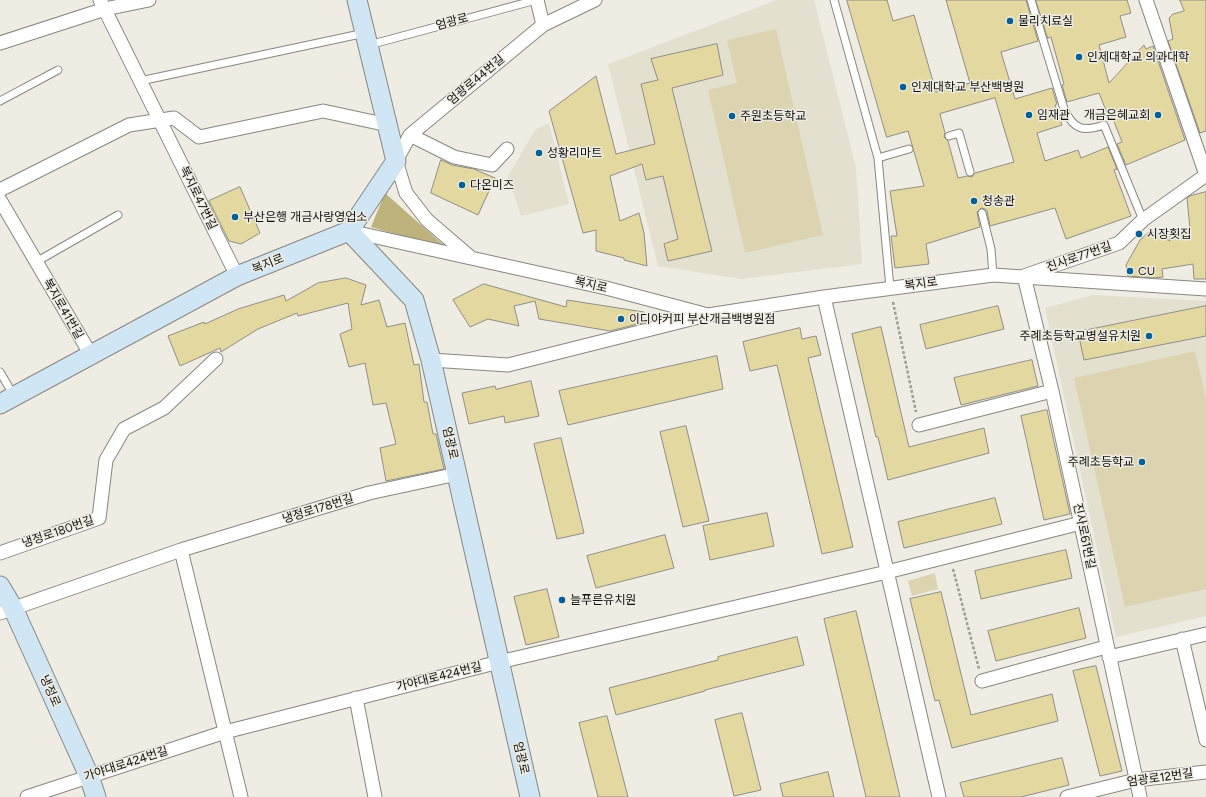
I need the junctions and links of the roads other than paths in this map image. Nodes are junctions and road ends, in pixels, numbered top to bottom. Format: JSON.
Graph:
{"nodes":[{"id":1,"x":149,"y":0,"type":"edge"},
{"id":2,"x":357,"y":0,"type":"edge"},
{"id":3,"x":536,"y":0,"type":"edge"},
{"id":4,"x":595,"y":0,"type":"edge"},
{"id":5,"x":834,"y":0,"type":"edge"},
{"id":6,"x":1031,"y":0,"type":"edge"},
{"id":7,"x":1146,"y":0,"type":"edge"},
{"id":8,"x":580,"y":3,"type":"edge"},
{"id":9,"x":102,"y":5,"type":"edge"},
{"id":10,"x":543,"y":25,"type":"junction"},
{"id":11,"x":367,"y":39,"type":"junction"},
{"id":12,"x":0,"y":43,"type":"edge"},
{"id":13,"x":58,"y":70,"type":"dead end"},
{"id":14,"x":140,"y":81,"type":"junction"},
{"id":15,"x":0,"y":101,"type":"edge"},
{"id":16,"x":159,"y":120,"type":"junction"},
{"id":17,"x":388,"y":125,"type":"junction"},
{"id":18,"x":410,"y":135,"type":"junction"},
{"id":19,"x":948,"y":136,"type":"dead end"},
{"id":20,"x":507,"y":149,"type":"dead end"},
{"id":21,"x":909,"y":149,"type":"dead end"},
{"id":22,"x":878,"y":158,"type":"junction"},
{"id":23,"x":396,"y":161,"type":"junction"},
{"id":24,"x":970,"y":172,"type":"dead end"},
{"id":25,"x":1206,"y":175,"type":"edge"},
{"id":26,"x":0,"y":190,"type":"edge"},
{"id":27,"x":0,"y":200,"type":"edge"},
{"id":28,"x":982,"y":213,"type":"dead end"},
{"id":29,"x":118,"y":215,"type":"dead end"},
{"id":30,"x":1143,"y":220,"type":"junction"},
{"id":31,"x":349,"y":231,"type":"junction"},
{"id":32,"x":472,"y":258,"type":"junction"},
{"id":33,"x":36,"y":262,"type":"junction"},
{"id":34,"x":993,"y":275,"type":"junction"},
{"id":35,"x":237,"y":276,"type":"junction"},
{"id":36,"x":1024,"y":276,"type":"junction"},
{"id":37,"x":890,"y":288,"type":"junction"},
{"id":38,"x":1206,"y":290,"type":"edge"},
{"id":39,"x":824,"y":297,"type":"junction"},
{"id":40,"x":708,"y":315,"type":"junction"},
{"id":41,"x":91,"y":355,"type":"junction"},
{"id":42,"x":216,"y":359,"type":"dead end"},
{"id":43,"x":431,"y":360,"type":"junction"},
{"id":44,"x":0,"y":372,"type":"edge"},
{"id":45,"x":1052,"y":391,"type":"junction"},
{"id":46,"x":7,"y":400,"type":"edge"},
{"id":47,"x":919,"y":425,"type":"road end"},
{"id":48,"x":457,"y":474,"type":"junction"},
{"id":49,"x":1081,"y":523,"type":"junction"},
{"id":50,"x":181,"y":550,"type":"junction"},
{"id":51,"x":0,"y":553,"type":"edge"},
{"id":52,"x":887,"y":572,"type":"junction"},
{"id":53,"x":0,"y":586,"type":"edge"},
{"id":54,"x":6,"y":611,"type":"edge"},
{"id":55,"x":1206,"y":634,"type":"edge"},
{"id":56,"x":1182,"y":639,"type":"junction"},
{"id":57,"x":1108,"y":652,"type":"junction"},
{"id":58,"x":499,"y":662,"type":"junction"},
{"id":59,"x":982,"y":681,"type":"road end"},
{"id":60,"x":356,"y":698,"type":"junction"},
{"id":61,"x":224,"y":732,"type":"junction"},
{"id":62,"x":1206,"y":740,"type":"edge"},
{"id":63,"x":1206,"y":772,"type":"edge"},
{"id":64,"x":89,"y":776,"type":"junction"},
{"id":65,"x":1136,"y":780,"type":"junction"},
{"id":66,"x":27,"y":797,"type":"edge"},
{"id":67,"x":96,"y":797,"type":"edge"},
{"id":68,"x":241,"y":797,"type":"edge"},
{"id":69,"x":375,"y":797,"type":"edge"},
{"id":70,"x":530,"y":797,"type":"edge"},
{"id":71,"x":939,"y":797,"type":"edge"},
{"id":72,"x":1067,"y":797,"type":"edge"},
{"id":73,"x":1140,"y":797,"type":"edge"}],
"edges":[{"from":1,"to":9,"type":"street"},
{"from":2,"to":11,"type":"main road"},
{"from":3,"to":10,"type":"street"},
{"from":3,"to":11,"type":"lane","name":"엄광로"},
{"from":4,"to":8,"type":"street","name":"엄광로44번길"},
{"from":5,"to":22,"type":"lane"},
{"from":6,"to":30,"type":"lane"},
{"from":7,"to":25,"type":"street"},
{"from":8,"to":10,"type":"street","name":"엄광로44번길"},
{"from":9,"to":12,"type":"street"},
{"from":9,"to":14,"type":"street","name":"복지로47번길"},
{"from":10,"to":18,"type":"street","name":"엄광로44번길"},
{"from":11,"to":14,"type":"lane","name":"엄광로"},
{"from":11,"to":17,"type":"main road"},
{"from":13,"to":15,"type":"lane"},
{"from":14,"to":16,"type":"street","name":"복지로47번길"},
{"from":16,"to":17,"type":"street"},
{"from":16,"to":26,"type":"street"},
{"from":16,"to":35,"type":"street","name":"복지로47번길"},
{"from":17,"to":23,"type":"main road"},
{"from":18,"to":20,"type":"street"},
{"from":18,"to":23,"type":"street","name":"엄광로44번길"},
{"from":19,"to":24,"type":"lane"},
{"from":21,"to":22,"type":"lane"},
{"from":22,"to":37,"type":"lane"},
{"from":23,"to":31,"type":"main road"},
{"from":23,"to":32,"type":"street"},
{"from":25,"to":30,"type":"street","name":"진사로77번길"},
{"from":27,"to":33,"type":"street","name":"복지로41번길"},
{"from":28,"to":34,"type":"lane"},
{"from":29,"to":33,"type":"lane"},
{"from":30,"to":36,"type":"street","name":"진사로77번길"},
{"from":31,"to":32,"type":"street","name":"복지로"},
{"from":31,"to":35,"type":"main road","name":"복지로"},
{"from":31,"to":43,"type":"main road","name":"엄광로"},
{"from":32,"to":40,"type":"street","name":"복지로"},
{"from":33,"to":41,"type":"street","name":"복지로41번길"},
{"from":34,"to":36,"type":"street","name":"복지로"},
{"from":34,"to":37,"type":"street","name":"복지로"},
{"from":35,"to":41,"type":"main road","name":"복지로"},
{"from":36,"to":38,"type":"street","name":"복지로"},
{"from":36,"to":45,"type":"street","name":"진사로61번길"},
{"from":37,"to":39,"type":"street","name":"복지로"},
{"from":39,"to":40,"type":"street","name":"복지로"},
{"from":39,"to":52,"type":"street"},
{"from":40,"to":43,"type":"street"},
{"from":41,"to":46,"type":"main road","name":"복지로"},
{"from":42,"to":51,"type":"street","name":"냉정로180번길"},
{"from":43,"to":48,"type":"main road","name":"엄광로"},
{"from":44,"to":46,"type":"lane","name":"복지로"},
{"from":45,"to":47,"type":"street"},
{"from":45,"to":49,"type":"street","name":"진사로61번길"},
{"from":48,"to":50,"type":"street","name":"냉정로178번길"},
{"from":48,"to":58,"type":"main road","name":"엄광로"},
{"from":49,"to":52,"type":"street","name":"가야대로424번길"},
{"from":49,"to":57,"type":"street","name":"진사로61번길"},
{"from":50,"to":54,"type":"street","name":"냉정로178번길"},
{"from":50,"to":61,"type":"street"},
{"from":52,"to":58,"type":"street","name":"가야대로424번길"},
{"from":52,"to":71,"type":"street"},
{"from":53,"to":54,"type":"main road","name":"냉정로"},
{"from":54,"to":64,"type":"main road","name":"냉정로"},
{"from":55,"to":56,"type":"street"},
{"from":56,"to":57,"type":"street"},
{"from":56,"to":62,"type":"street"},
{"from":57,"to":59,"type":"street"},
{"from":57,"to":65,"type":"street","name":"진사로61번길"},
{"from":58,"to":60,"type":"street","name":"가야대로424번길"},
{"from":58,"to":70,"type":"main road","name":"엄광로"},
{"from":60,"to":61,"type":"street","name":"가야대로424번길"},
{"from":60,"to":69,"type":"street"},
{"from":61,"to":64,"type":"street","name":"가야대로424번길"},
{"from":61,"to":68,"type":"street"},
{"from":63,"to":65,"type":"street","name":"엄광로12번길"},
{"from":64,"to":66,"type":"street","name":"가야대로424번길"},
{"from":64,"to":67,"type":"main road","name":"냉정로"},
{"from":65,"to":72,"type":"street","name":"엄광로12번길"},
{"from":65,"to":73,"type":"street","name":"진사로61번길"}]}
